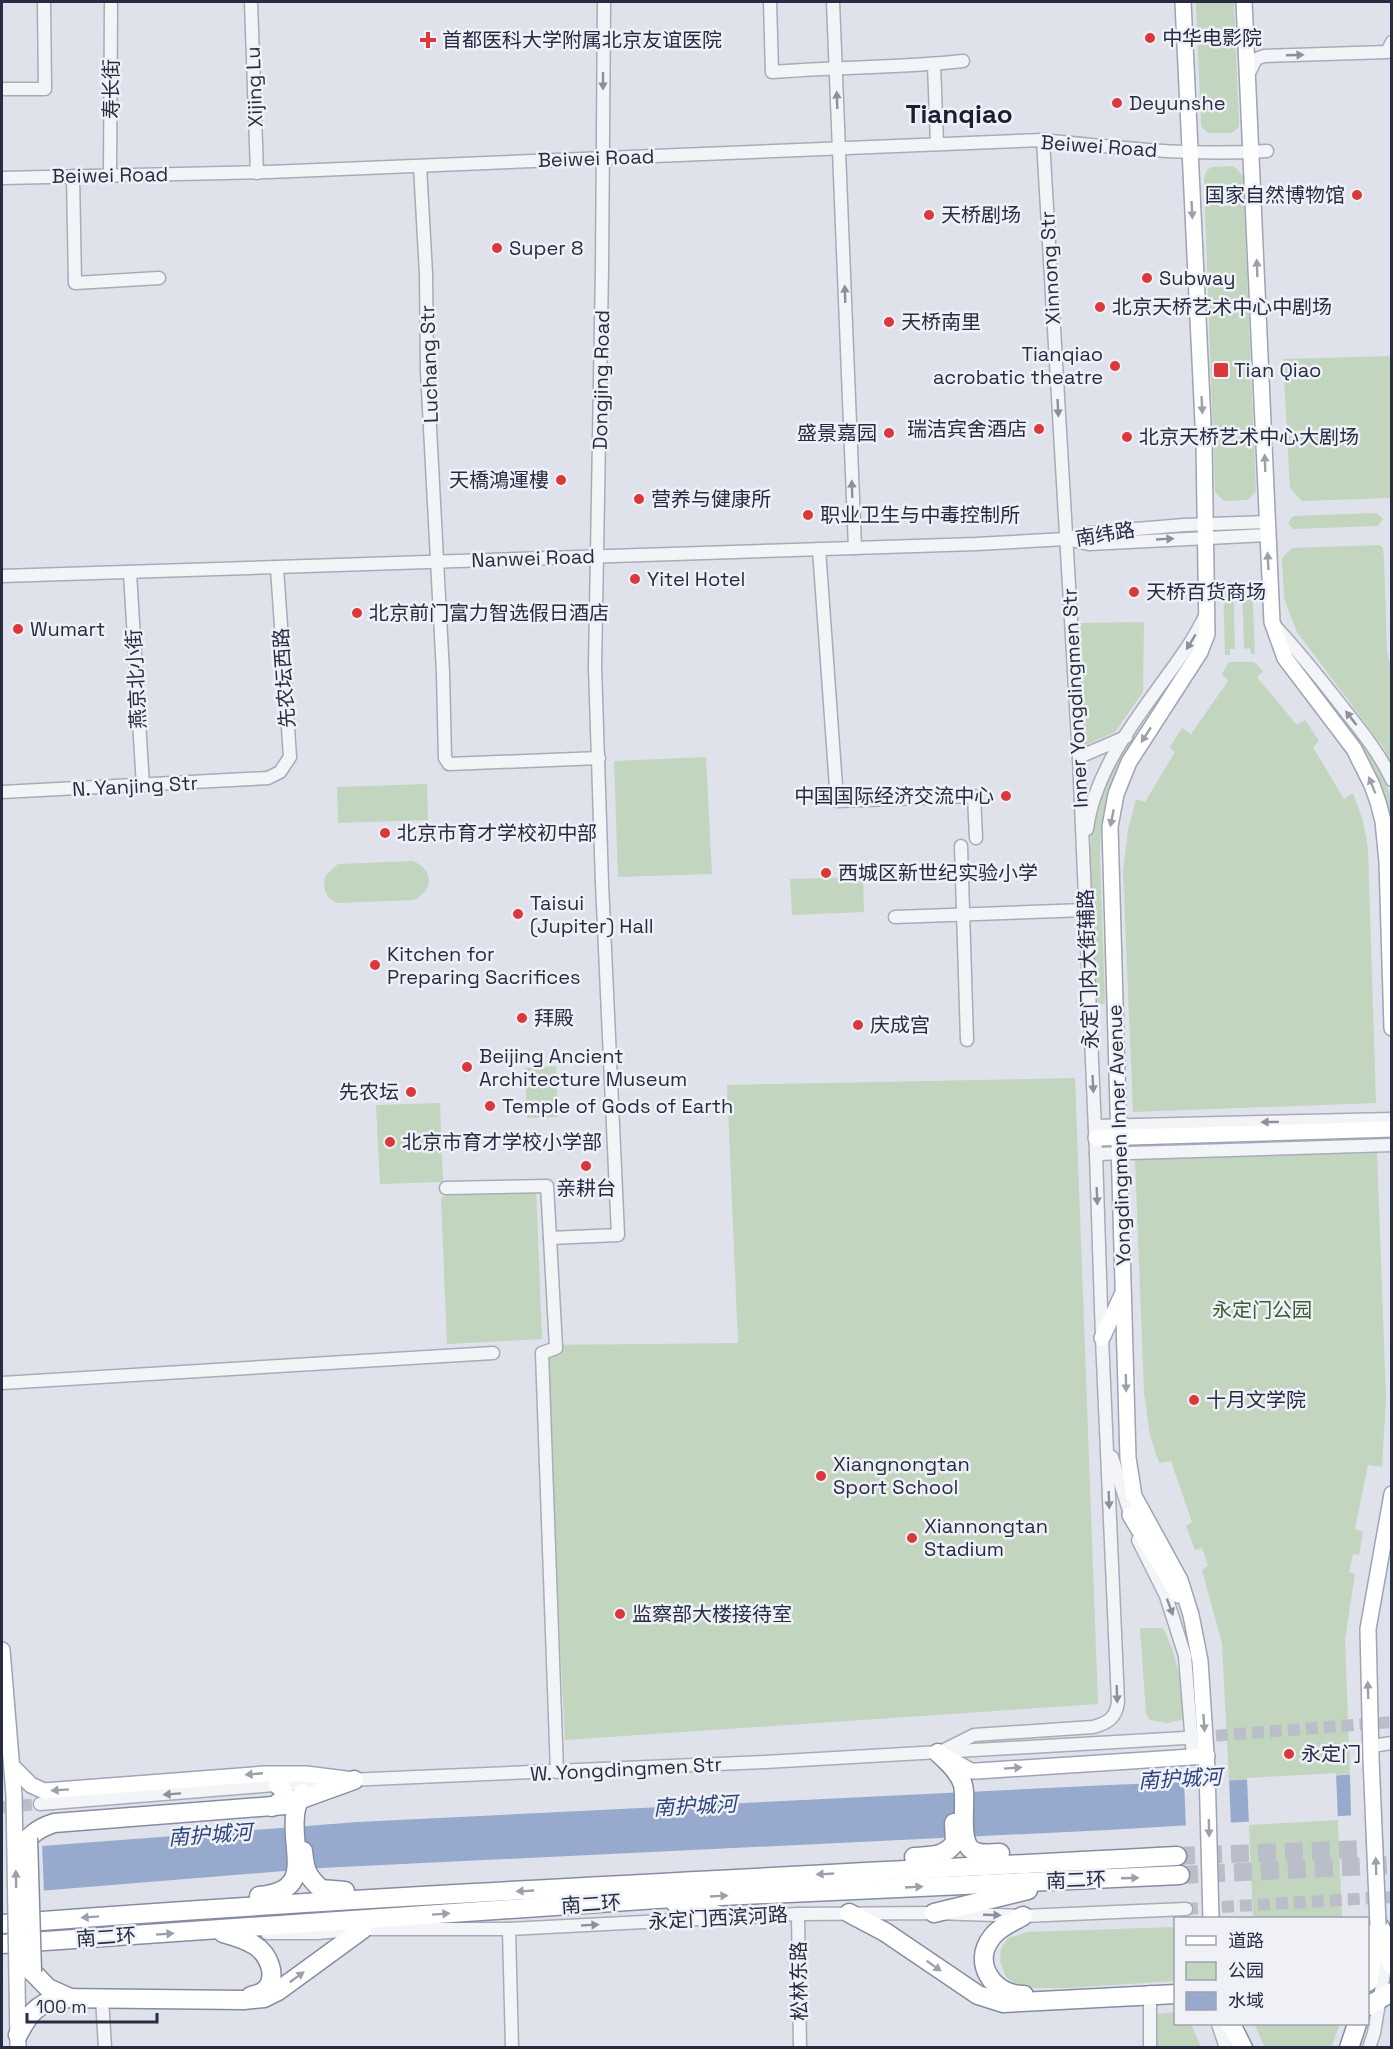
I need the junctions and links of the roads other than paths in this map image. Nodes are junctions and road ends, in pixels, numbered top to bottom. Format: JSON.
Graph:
{"nodes":[{"id":1,"x":44,"y":2,"type":"edge"},
{"id":2,"x":111,"y":2,"type":"edge"},
{"id":3,"x":251,"y":2,"type":"edge"},
{"id":4,"x":604,"y":2,"type":"edge"},
{"id":5,"x":770,"y":2,"type":"edge"},
{"id":6,"x":833,"y":2,"type":"edge"},
{"id":7,"x":1183,"y":2,"type":"edge"},
{"id":8,"x":1244,"y":2,"type":"edge"},
{"id":9,"x":1392,"y":42,"type":"edge"},
{"id":10,"x":963,"y":61,"type":"dead end"},
{"id":11,"x":934,"y":64,"type":"junction"},
{"id":12,"x":836,"y":67,"type":"junction"},
{"id":13,"x":1248,"y":77,"type":"junction"},
{"id":14,"x":2,"y":89,"type":"edge"},
{"id":15,"x":1043,"y":140,"type":"junction"},
{"id":16,"x":937,"y":144,"type":"junction"},
{"id":17,"x":839,"y":148,"type":"junction"},
{"id":18,"x":1189,"y":152,"type":"junction"},
{"id":19,"x":1259,"y":152,"type":"junction"},
{"id":20,"x":603,"y":158,"type":"junction"},
{"id":21,"x":420,"y":166,"type":"junction"},
{"id":22,"x":256,"y":173,"type":"junction"},
{"id":23,"x":74,"y":176,"type":"junction"},
{"id":24,"x":111,"y":176,"type":"junction"},
{"id":25,"x":2,"y":177,"type":"edge"},
{"id":26,"x":159,"y":278,"type":"dead end"},
{"id":27,"x":1268,"y":528,"type":"junction"},
{"id":28,"x":1206,"y":530,"type":"junction"},
{"id":29,"x":1065,"y":539,"type":"junction"},
{"id":30,"x":855,"y":548,"type":"junction"},
{"id":31,"x":819,"y":549,"type":"junction"},
{"id":32,"x":596,"y":556,"type":"junction"},
{"id":33,"x":438,"y":561,"type":"junction"},
{"id":34,"x":277,"y":568,"type":"junction"},
{"id":35,"x":130,"y":573,"type":"junction"},
{"id":36,"x":2,"y":576,"type":"edge"},
{"id":37,"x":1305,"y":671,"type":"junction"},
{"id":38,"x":1157,"y":704,"type":"junction"},
{"id":39,"x":1125,"y":737,"type":"junction"},
{"id":40,"x":1079,"y":757,"type":"junction"},
{"id":41,"x":599,"y":758,"type":"junction"},
{"id":42,"x":268,"y":778,"type":"joint"},
{"id":43,"x":1392,"y":780,"type":"edge"},
{"id":44,"x":143,"y":786,"type":"junction"},
{"id":45,"x":2,"y":792,"type":"edge"},
{"id":46,"x":976,"y":838,"type":"dead end"},
{"id":47,"x":962,"y":846,"type":"dead end"},
{"id":48,"x":1084,"y":857,"type":"junction"},
{"id":49,"x":1085,"y":910,"type":"junction"},
{"id":50,"x":964,"y":915,"type":"junction"},
{"id":51,"x":895,"y":917,"type":"dead end"},
{"id":52,"x":1392,"y":1028,"type":"edge"},
{"id":53,"x":967,"y":1040,"type":"dead end"},
{"id":54,"x":1392,"y":1119,"type":"edge"},
{"id":55,"x":1392,"y":1129,"type":"edge"},
{"id":56,"x":1392,"y":1136,"type":"edge"},
{"id":57,"x":1119,"y":1140,"type":"junction"},
{"id":58,"x":1096,"y":1141,"type":"junction"},
{"id":59,"x":1392,"y":1145,"type":"edge"},
{"id":60,"x":446,"y":1188,"type":"dead end"},
{"id":61,"x":550,"y":1238,"type":"junction"},
{"id":62,"x":1124,"y":1289,"type":"junction"},
{"id":63,"x":1101,"y":1338,"type":"junction"},
{"id":64,"x":493,"y":1353,"type":"dead end"},
{"id":65,"x":2,"y":1383,"type":"edge"},
{"id":66,"x":1107,"y":1441,"type":"junction"},
{"id":67,"x":1392,"y":1494,"type":"edge"},
{"id":68,"x":1130,"y":1515,"type":"junction"},
{"id":69,"x":1191,"y":1615,"type":"junction"},
{"id":70,"x":2,"y":1650,"type":"edge"},
{"id":71,"x":1392,"y":1743,"type":"edge"},
{"id":72,"x":938,"y":1753,"type":"junction"},
{"id":73,"x":1195,"y":1753,"type":"junction"},
{"id":74,"x":1371,"y":1753,"type":"junction"},
{"id":75,"x":12,"y":1766,"type":"junction"},
{"id":76,"x":557,"y":1772,"type":"junction"},
{"id":77,"x":962,"y":1779,"type":"junction"},
{"id":78,"x":354,"y":1780,"type":"junction"},
{"id":79,"x":278,"y":1785,"type":"junction"},
{"id":80,"x":316,"y":1787,"type":"junction"},
{"id":81,"x":40,"y":1804,"type":"tunnel mouth"},
{"id":82,"x":272,"y":1807,"type":"junction"},
{"id":83,"x":298,"y":1814,"type":"junction"},
{"id":84,"x":28,"y":1838,"type":"junction"},
{"id":85,"x":960,"y":1842,"type":"junction"},
{"id":86,"x":16,"y":1855,"type":"junction"},
{"id":87,"x":1177,"y":1856,"type":"tunnel mouth"},
{"id":88,"x":1071,"y":1871,"type":"junction"},
{"id":89,"x":864,"y":1872,"type":"junction"},
{"id":90,"x":1180,"y":1875,"type":"tunnel mouth"},
{"id":91,"x":301,"y":1878,"type":"junction"},
{"id":92,"x":405,"y":1897,"type":"junction"},
{"id":93,"x":657,"y":1899,"type":"junction"},
{"id":94,"x":212,"y":1908,"type":"junction"},
{"id":95,"x":1186,"y":1909,"type":"tunnel mouth"},
{"id":96,"x":849,"y":1913,"type":"junction"},
{"id":97,"x":934,"y":1913,"type":"junction"},
{"id":98,"x":798,"y":1914,"type":"junction"},
{"id":99,"x":1023,"y":1916,"type":"junction"},
{"id":100,"x":726,"y":1917,"type":"junction"},
{"id":101,"x":1211,"y":1917,"type":"edge"},
{"id":102,"x":2,"y":1924,"type":"edge"},
{"id":103,"x":1378,"y":1925,"type":"junction"},
{"id":104,"x":363,"y":1929,"type":"junction"},
{"id":105,"x":509,"y":1929,"type":"junction"},
{"id":106,"x":215,"y":1930,"type":"junction"},
{"id":107,"x":2,"y":1944,"type":"edge"},
{"id":108,"x":17,"y":1956,"type":"joint"},
{"id":109,"x":1389,"y":1960,"type":"edge"},
{"id":110,"x":25,"y":1976,"type":"junction"},
{"id":111,"x":1369,"y":1976,"type":"edge"},
{"id":112,"x":1174,"y":1988,"type":"edge"},
{"id":113,"x":1150,"y":1994,"type":"junction"},
{"id":114,"x":1174,"y":1994,"type":"edge"},
{"id":115,"x":68,"y":1997,"type":"junction"},
{"id":116,"x":102,"y":1998,"type":"junction"},
{"id":117,"x":1380,"y":1998,"type":"edge"},
{"id":118,"x":244,"y":2000,"type":"junction"},
{"id":119,"x":1218,"y":2025,"type":"edge"},
{"id":120,"x":1232,"y":2025,"type":"edge"},
{"id":121,"x":1357,"y":2025,"type":"edge"},
{"id":122,"x":18,"y":2041,"type":"edge"},
{"id":123,"x":105,"y":2048,"type":"edge"},
{"id":124,"x":512,"y":2048,"type":"edge"},
{"id":125,"x":800,"y":2048,"type":"edge"},
{"id":126,"x":1150,"y":2048,"type":"edge"},
{"id":127,"x":1226,"y":2048,"type":"edge"},
{"id":128,"x":1243,"y":2048,"type":"edge"},
{"id":129,"x":1349,"y":2048,"type":"edge"},
{"id":130,"x":1369,"y":2048,"type":"edge"}],
"edges":[{"from":1,"to":14,"type":"street"},
{"from":2,"to":24,"type":"street","name":"寿长街"},
{"from":3,"to":22,"type":"street","name":"Xijing Lu"},
{"from":4,"to":20,"type":"street","name":"Dongjing Road","one_way":true},
{"from":5,"to":12,"type":"street"},
{"from":6,"to":12,"type":"street"},
{"from":7,"to":18,"type":"main road","name":"Yongdingmen Inner Avenue"},
{"from":8,"to":13,"type":"main road"},
{"from":13,"to":9,"type":"street","one_way":true},
{"from":10,"to":11,"type":"street"},
{"from":11,"to":12,"type":"street"},
{"from":11,"to":16,"type":"street"},
{"from":17,"to":12,"type":"street","one_way":true},
{"from":13,"to":19,"type":"main road"},
{"from":15,"to":16,"type":"street","name":"Beiwei Road"},
{"from":15,"to":18,"type":"street","name":"Beiwei Road"},
{"from":15,"to":29,"type":"street","name":"Xinnong Str","one_way":true},
{"from":16,"to":17,"type":"street","name":"Beiwei Road"},
{"from":17,"to":20,"type":"street","name":"Beiwei Road"},
{"from":30,"to":17,"type":"street","one_way":true},
{"from":18,"to":19,"type":"street","name":"Beiwei Road"},
{"from":18,"to":28,"type":"main road","name":"Yongdingmen Inner Avenue","one_way":true},
{"from":27,"to":19,"type":"main road","one_way":true},
{"from":20,"to":21,"type":"street","name":"Beiwei Road"},
{"from":20,"to":32,"type":"street","name":"Dongjing Road"},
{"from":21,"to":22,"type":"street","name":"Beiwei Road"},
{"from":21,"to":33,"type":"street","name":"Luchang Str"},
{"from":22,"to":24,"type":"street","name":"Beiwei Road"},
{"from":23,"to":24,"type":"street","name":"Beiwei Road"},
{"from":23,"to":25,"type":"street","name":"Beiwei Road"},
{"from":23,"to":26,"type":"street"},
{"from":27,"to":28,"type":"street","name":"南纬路"},
{"from":37,"to":27,"type":"main road","one_way":true},
{"from":28,"to":29,"type":"street","name":"南纬路"},
{"from":28,"to":38,"type":"main road","name":"Yongdingmen Inner Avenue","one_way":true},
{"from":29,"to":30,"type":"street","name":"Nanwei Road"},
{"from":29,"to":40,"type":"street","name":"Inner Yongdingmen Str"},
{"from":30,"to":31,"type":"street","name":"Nanwei Road"},
{"from":31,"to":32,"type":"street","name":"Nanwei Road"},
{"from":31,"to":46,"type":"street"},
{"from":32,"to":33,"type":"street","name":"Nanwei Road"},
{"from":32,"to":41,"type":"street","name":"Dongjing Road"},
{"from":33,"to":34,"type":"street","name":"Nanwei Road"},
{"from":33,"to":41,"type":"street","name":"Luchang Str"},
{"from":34,"to":35,"type":"street","name":"Nanwei Road"},
{"from":34,"to":42,"type":"street","name":"先农坛西路"},
{"from":35,"to":36,"type":"street","name":"Nanwei Road"},
{"from":35,"to":44,"type":"street","name":"燕京北小街"},
{"from":43,"to":37,"type":"street","one_way":true},
{"from":52,"to":37,"type":"main road","one_way":true},
{"from":38,"to":39,"type":"street"},
{"from":38,"to":57,"type":"main road","name":"Yongdingmen Inner Avenue","one_way":true},
{"from":39,"to":40,"type":"street"},
{"from":39,"to":48,"type":"street"},
{"from":40,"to":48,"type":"street","name":"Inner Yongdingmen Str"},
{"from":41,"to":61,"type":"street","name":"Dongjing Road"},
{"from":42,"to":44,"type":"street","name":"N. Yanjing Str"},
{"from":44,"to":45,"type":"street","name":"N. Yanjing Str"},
{"from":47,"to":50,"type":"street"},
{"from":48,"to":49,"type":"street","name":"永定门内大街辅路"},
{"from":49,"to":50,"type":"street"},
{"from":49,"to":58,"type":"street","name":"永定门内大街辅路","one_way":true},
{"from":50,"to":51,"type":"street"},
{"from":50,"to":53,"type":"street"},
{"from":54,"to":57,"type":"street","one_way":true},
{"from":55,"to":57,"type":"main road"},
{"from":56,"to":57,"type":"main road"},
{"from":57,"to":58,"type":"main road"},
{"from":57,"to":59,"type":"street"},
{"from":57,"to":62,"type":"main road","name":"Yongdingmen Inner Avenue"},
{"from":58,"to":63,"type":"street","name":"永定门内大街辅路","one_way":true},
{"from":60,"to":61,"type":"street"},
{"from":61,"to":76,"type":"street"},
{"from":62,"to":63,"type":"main road"},
{"from":62,"to":69,"type":"main road","name":"Yongdingmen Inner Avenue","one_way":true},
{"from":63,"to":66,"type":"street","name":"永定门内大街辅路"},
{"from":64,"to":65,"type":"street"},
{"from":66,"to":68,"type":"street"},
{"from":66,"to":72,"type":"street","one_way":true},
{"from":74,"to":67,"type":"main road","one_way":true},
{"from":68,"to":69,"type":"main road"},
{"from":68,"to":73,"type":"street","one_way":true},
{"from":69,"to":73,"type":"main road","name":"Yongdingmen Inner Avenue","one_way":true},
{"from":70,"to":75,"type":"main road"},
{"from":71,"to":74,"type":"street"},
{"from":72,"to":73,"type":"street","name":"W. Yongdingmen Str"},
{"from":72,"to":76,"type":"street","name":"W. Yongdingmen Str"},
{"from":72,"to":77,"type":"highway"},
{"from":77,"to":73,"type":"main road","one_way":true},
{"from":73,"to":101,"type":"main road","name":"Yongdingmen Inner Avenue","one_way":true,"bridge":true},
{"from":103,"to":74,"type":"main road","one_way":true,"bridge":true},
{"from":78,"to":75,"type":"main road","one_way":true},
{"from":75,"to":86,"type":"main road","bridge":true},
{"from":76,"to":78,"type":"street","name":"W. Yongdingmen Str"},
{"from":77,"to":85,"type":"highway"},
{"from":78,"to":80,"type":"highway"},
{"from":79,"to":80,"type":"street"},
{"from":79,"to":81,"type":"street","one_way":true},
{"from":79,"to":82,"type":"highway"},
{"from":80,"to":83,"type":"highway"},
{"from":82,"to":83,"type":"highway"},
{"from":82,"to":84,"type":"highway"},
{"from":83,"to":91,"type":"highway"},
{"from":84,"to":86,"type":"highway","bridge":true},
{"from":84,"to":110,"type":"highway","bridge":true},
{"from":85,"to":88,"type":"highway"},
{"from":85,"to":89,"type":"highway"},
{"from":108,"to":86,"type":"main road","one_way":true,"bridge":true},
{"from":87,"to":88,"type":"highway","name":"南二环"},
{"from":88,"to":89,"type":"highway","name":"南二环"},
{"from":88,"to":90,"type":"highway","name":"南二环","one_way":true},
{"from":93,"to":88,"type":"highway","name":"南二环","one_way":true},
{"from":88,"to":97,"type":"highway"},
{"from":89,"to":92,"type":"highway","name":"南二环","one_way":true},
{"from":91,"to":92,"type":"highway"},
{"from":91,"to":94,"type":"highway"},
{"from":92,"to":94,"type":"highway","name":"南二环"},
{"from":93,"to":100,"type":"highway"},
{"from":106,"to":93,"type":"highway","name":"南二环","one_way":true},
{"from":94,"to":102,"type":"highway","name":"南二环","one_way":true},
{"from":95,"to":99,"type":"street","name":"永定门西滨河路"},
{"from":96,"to":97,"type":"street","name":"永定门西滨河路"},
{"from":96,"to":98,"type":"street","name":"永定门西滨河路"},
{"from":96,"to":113,"type":"highway","one_way":true},
{"from":97,"to":99,"type":"street","name":"永定门西滨河路","one_way":true},
{"from":98,"to":100,"type":"street","name":"永定门西滨河路"},
{"from":98,"to":125,"type":"street","name":"松林东路"},
{"from":99,"to":113,"type":"highway"},
{"from":105,"to":100,"type":"street","name":"永定门西滨河路","one_way":true},
{"from":103,"to":109,"type":"highway"},
{"from":103,"to":111,"type":"highway"},
{"from":104,"to":105,"type":"street","name":"永定门西滨河路"},
{"from":104,"to":106,"type":"street","name":"永定门西滨河路"},
{"from":118,"to":104,"type":"highway","one_way":true},
{"from":105,"to":124,"type":"street"},
{"from":107,"to":106,"type":"highway","name":"南二环","one_way":true},
{"from":106,"to":118,"type":"highway"},
{"from":108,"to":110,"type":"highway","bridge":true},
{"from":109,"to":117,"type":"street"},
{"from":110,"to":115,"type":"highway"},
{"from":110,"to":122,"type":"main road"},
{"from":112,"to":113,"type":"highway"},
{"from":113,"to":114,"type":"highway"},
{"from":113,"to":126,"type":"street"},
{"from":115,"to":116,"type":"highway"},
{"from":115,"to":122,"type":"highway"},
{"from":116,"to":118,"type":"highway"},
{"from":116,"to":123,"type":"street"},
{"from":117,"to":130,"type":"street"},
{"from":119,"to":127,"type":"street"},
{"from":120,"to":128,"type":"highway"},
{"from":121,"to":129,"type":"highway"}]}
